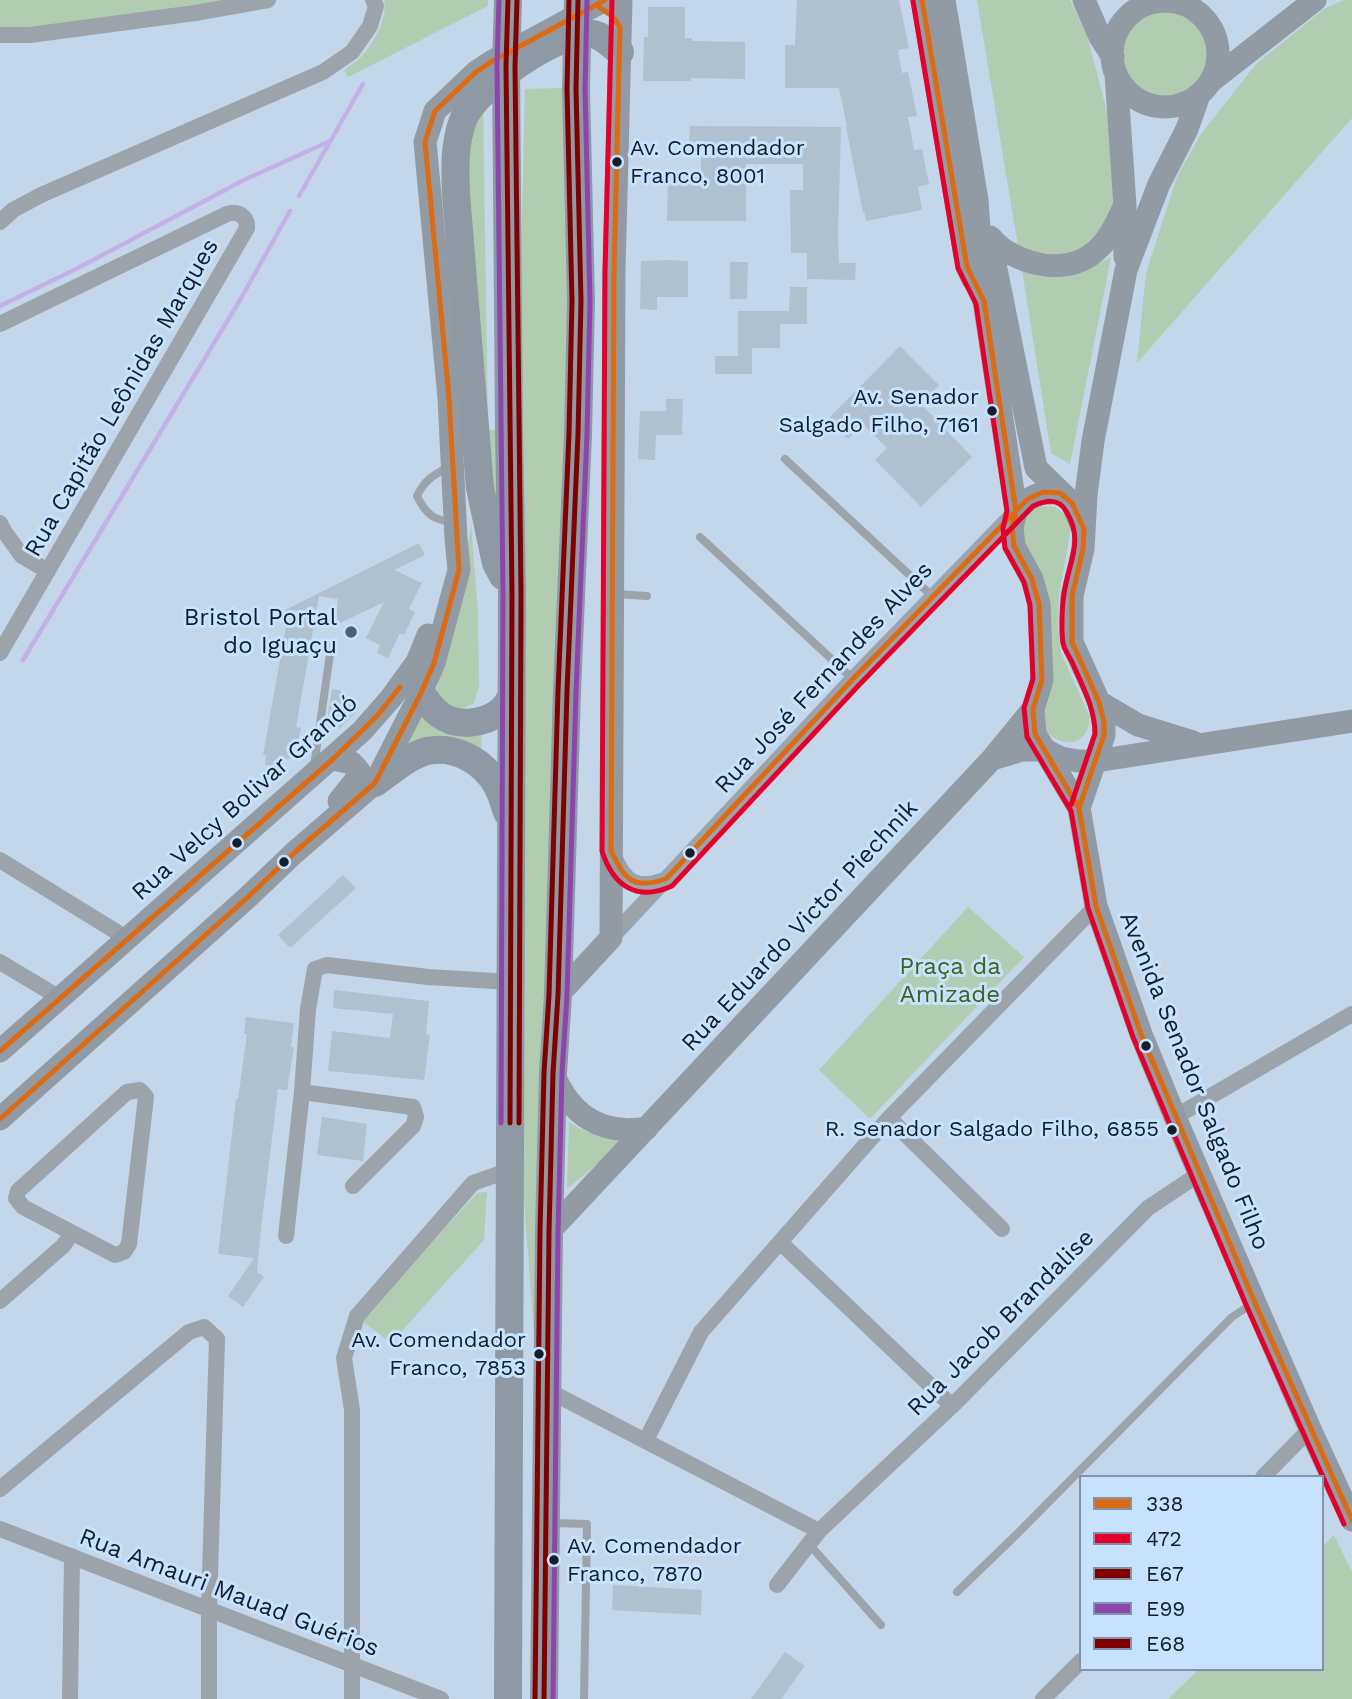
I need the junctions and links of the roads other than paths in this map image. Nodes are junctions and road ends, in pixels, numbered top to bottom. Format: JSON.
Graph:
{"nodes":[{"id":1,"x":268,"y":0,"type":"edge"},
{"id":2,"x":373,"y":0,"type":"edge"},
{"id":3,"x":508,"y":0,"type":"edge"},
{"id":4,"x":621,"y":0,"type":"edge"},
{"id":5,"x":922,"y":0,"type":"edge"},
{"id":6,"x":944,"y":0,"type":"edge"},
{"id":7,"x":1084,"y":0,"type":"edge"},
{"id":8,"x":1315,"y":0,"type":"edge"},
{"id":9,"x":1179,"y":1,"type":"edge"},
{"id":10,"x":593,"y":2,"type":"edge"},
{"id":11,"x":0,"y":35,"type":"edge"},
{"id":12,"x":620,"y":39,"type":"junction"},
{"id":13,"x":1114,"y":65,"type":"junction"},
{"id":14,"x":1205,"y":88,"type":"junction"},
{"id":15,"x":977,"y":200,"type":"junction"},
{"id":16,"x":1125,"y":206,"type":"junction"},
{"id":17,"x":0,"y":222,"type":"edge"},
{"id":18,"x":990,"y":237,"type":"junction"},
{"id":19,"x":1126,"y":270,"type":"junction"},
{"id":20,"x":984,"y":301,"type":"junction"},
{"id":21,"x":0,"y":324,"type":"edge"},
{"id":22,"x":1093,"y":441,"type":"junction"},
{"id":23,"x":785,"y":459,"type":"dead end"},
{"id":24,"x":453,"y":465,"type":"junction"},
{"id":25,"x":1060,"y":493,"type":"junction"},
{"id":26,"x":1016,"y":511,"type":"junction"},
{"id":27,"x":0,"y":523,"type":"edge"},
{"id":28,"x":1084,"y":529,"type":"junction"},
{"id":29,"x":456,"y":531,"type":"junction"},
{"id":30,"x":700,"y":537,"type":"dead end"},
{"id":31,"x":48,"y":571,"type":"junction"},
{"id":32,"x":512,"y":594,"type":"junction"},
{"id":33,"x":612,"y":594,"type":"junction"},
{"id":34,"x":647,"y":596,"type":"dead end"},
{"id":35,"x":932,"y":596,"type":"junction"},
{"id":36,"x":331,"y":647,"type":"dead end"},
{"id":37,"x":0,"y":653,"type":"edge"},
{"id":38,"x":853,"y":679,"type":"junction"},
{"id":39,"x":421,"y":693,"type":"junction"},
{"id":40,"x":511,"y":697,"type":"junction"},
{"id":41,"x":1099,"y":702,"type":"junction"},
{"id":42,"x":1033,"y":709,"type":"junction"},
{"id":43,"x":1352,"y":721,"type":"edge"},
{"id":44,"x":1199,"y":744,"type":"junction"},
{"id":45,"x":1045,"y":750,"type":"junction"},
{"id":46,"x":333,"y":759,"type":"junction"},
{"id":47,"x":992,"y":759,"type":"junction"},
{"id":48,"x":1096,"y":761,"type":"junction"},
{"id":49,"x":314,"y":776,"type":"junction"},
{"id":50,"x":375,"y":783,"type":"junction"},
{"id":51,"x":1079,"y":808,"type":"junction"},
{"id":52,"x":511,"y":823,"type":"junction"},
{"id":53,"x":611,"y":851,"type":"junction"},
{"id":54,"x":293,"y":853,"type":"junction"},
{"id":55,"x":0,"y":860,"type":"edge"},
{"id":56,"x":666,"y":879,"type":"junction"},
{"id":57,"x":1096,"y":906,"type":"junction"},
{"id":58,"x":611,"y":938,"type":"junction"},
{"id":59,"x":128,"y":939,"type":"junction"},
{"id":60,"x":0,"y":962,"type":"edge"},
{"id":61,"x":510,"y":982,"type":"junction"},
{"id":62,"x":558,"y":995,"type":"junction"},
{"id":63,"x":60,"y":998,"type":"junction"},
{"id":64,"x":1352,"y":1014,"type":"edge"},
{"id":65,"x":0,"y":1051,"type":"edge"},
{"id":66,"x":553,"y":1073,"type":"junction"},
{"id":67,"x":302,"y":1092,"type":"junction"},
{"id":68,"x":1175,"y":1116,"type":"junction"},
{"id":69,"x":889,"y":1118,"type":"junction"},
{"id":70,"x":0,"y":1119,"type":"edge"},
{"id":71,"x":647,"y":1128,"type":"junction"},
{"id":72,"x":510,"y":1170,"type":"junction"},
{"id":73,"x":1199,"y":1174,"type":"junction"},
{"id":74,"x":352,"y":1186,"type":"dead end"},
{"id":75,"x":1002,"y":1229,"type":"dead end"},
{"id":76,"x":549,"y":1232,"type":"junction"},
{"id":77,"x":72,"y":1233,"type":"junction"},
{"id":78,"x":286,"y":1236,"type":"dead end"},
{"id":79,"x":780,"y":1242,"type":"junction"},
{"id":80,"x":0,"y":1301,"type":"edge"},
{"id":81,"x":1255,"y":1303,"type":"junction"},
{"id":82,"x":547,"y":1390,"type":"junction"},
{"id":83,"x":952,"y":1406,"type":"junction"},
{"id":84,"x":1310,"y":1429,"type":"junction"},
{"id":85,"x":646,"y":1440,"type":"junction"},
{"id":86,"x":1265,"y":1475,"type":"edge"},
{"id":87,"x":0,"y":1489,"type":"edge"},
{"id":88,"x":1352,"y":1520,"type":"edge"},
{"id":89,"x":546,"y":1523,"type":"junction"},
{"id":90,"x":0,"y":1528,"type":"edge"},
{"id":91,"x":814,"y":1537,"type":"junction"},
{"id":92,"x":72,"y":1556,"type":"junction"},
{"id":93,"x":777,"y":1586,"type":"dead end"},
{"id":94,"x":957,"y":1592,"type":"dead end"},
{"id":95,"x":209,"y":1609,"type":"junction"},
{"id":96,"x":881,"y":1626,"type":"dead end"},
{"id":97,"x":1079,"y":1663,"type":"edge"},
{"id":98,"x":352,"y":1664,"type":"junction"},
{"id":99,"x":70,"y":1699,"type":"edge"},
{"id":100,"x":209,"y":1699,"type":"edge"},
{"id":101,"x":352,"y":1699,"type":"edge"},
{"id":102,"x":441,"y":1699,"type":"edge"},
{"id":103,"x":508,"y":1699,"type":"edge"},
{"id":104,"x":544,"y":1699,"type":"edge"},
{"id":105,"x":584,"y":1699,"type":"edge"},
{"id":106,"x":1043,"y":1699,"type":"edge"}],
"edges":[{"from":1,"to":11,"type":"street"},
{"from":2,"to":17,"type":"street"},
{"from":3,"to":32,"type":"highway","bridge":true},
{"from":4,"to":12,"type":"main road"},
{"from":5,"to":20,"type":"main road"},
{"from":6,"to":15,"type":"main road","name":"Avenida Senador Salgado Filho"},
{"from":7,"to":13,"type":"main road"},
{"from":8,"to":14,"type":"main road"},
{"from":9,"to":13,"type":"main road"},
{"from":9,"to":14,"type":"main road"},
{"from":10,"to":12,"type":"main road"},
{"from":10,"to":24,"type":"main road","name":"Rua Velcy Bolivar Grandó"},
{"from":10,"to":62,"type":"highway","bridge":true},
{"from":12,"to":32,"type":"highway"},
{"from":12,"to":33,"type":"main road"},
{"from":13,"to":14,"type":"main road"},
{"from":13,"to":16,"type":"main road"},
{"from":14,"to":19,"type":"main road"},
{"from":15,"to":18,"type":"main road","name":"Avenida Senador Salgado Filho"},
{"from":15,"to":20,"type":"main road","name":"Avenida Senador Salgado Filho"},
{"from":16,"to":18,"type":"main road"},
{"from":16,"to":19,"type":"main road"},
{"from":18,"to":25,"type":"main road","name":"Avenida Senador Salgado Filho"},
{"from":19,"to":22,"type":"main road"},
{"from":20,"to":26,"type":"main road","name":"Avenida Senador Salgado Filho"},
{"from":21,"to":31,"type":"street","name":"Rua Capitão Leônidas Marques"},
{"from":22,"to":25,"type":"main road"},
{"from":22,"to":28,"type":"main road"},
{"from":23,"to":35,"type":"lane"},
{"from":24,"to":29,"type":"main road","name":"Rua Velcy Bolivar Grandó"},
{"from":24,"to":29,"type":"lane"},
{"from":25,"to":26,"type":"main road"},
{"from":25,"to":28,"type":"main road","name":"Avenida Senador Salgado Filho"},
{"from":26,"to":35,"type":"street","name":"Rua José Fernandes Alves"},
{"from":26,"to":42,"type":"main road","name":"Avenida Senador Salgado Filho"},
{"from":27,"to":31,"type":"street"},
{"from":28,"to":41,"type":"main road"},
{"from":29,"to":39,"type":"main road","name":"Rua Velcy Bolivar Grandó"},
{"from":29,"to":46,"type":"main road","name":"Rua Velcy Bolivar Grandó"},
{"from":30,"to":38,"type":"lane"},
{"from":31,"to":37,"type":"street","name":"Rua Capitão Leônidas Marques"},
{"from":32,"to":40,"type":"highway"},
{"from":33,"to":34,"type":"lane"},
{"from":33,"to":53,"type":"main road"},
{"from":35,"to":38,"type":"street","name":"Rua José Fernandes Alves"},
{"from":36,"to":49,"type":"lane"},
{"from":38,"to":56,"type":"street","name":"Rua José Fernandes Alves"},
{"from":39,"to":40,"type":"highway"},
{"from":39,"to":50,"type":"main road","name":"Rua Velcy Bolivar Grandó"},
{"from":40,"to":52,"type":"highway"},
{"from":41,"to":44,"type":"main road"},
{"from":41,"to":48,"type":"main road"},
{"from":42,"to":45,"type":"main road","name":"Avenida Senador Salgado Filho"},
{"from":42,"to":47,"type":"main road","name":"Rua Eduardo Victor Piechnik"},
{"from":43,"to":44,"type":"main road"},
{"from":44,"to":48,"type":"main road"},
{"from":45,"to":47,"type":"main road"},
{"from":45,"to":48,"type":"main road"},
{"from":45,"to":51,"type":"main road","name":"Avenida Senador Salgado Filho"},
{"from":46,"to":49,"type":"main road","name":"Rua Velcy Bolivar Grandó"},
{"from":46,"to":54,"type":"main road"},
{"from":47,"to":71,"type":"main road","name":"Rua Eduardo Victor Piechnik"},
{"from":48,"to":51,"type":"main road"},
{"from":49,"to":59,"type":"main road","name":"Rua Velcy Bolivar Grandó"},
{"from":50,"to":52,"type":"highway"},
{"from":50,"to":54,"type":"main road","name":"Rua Velcy Bolivar Grandó"},
{"from":51,"to":57,"type":"main road","name":"Avenida Senador Salgado Filho"},
{"from":52,"to":61,"type":"highway"},
{"from":53,"to":56,"type":"street"},
{"from":53,"to":58,"type":"main road"},
{"from":54,"to":70,"type":"main road","name":"Rua Velcy Bolivar Grandó"},
{"from":55,"to":59,"type":"street"},
{"from":56,"to":58,"type":"street","name":"Rua José Fernandes Alves"},
{"from":57,"to":68,"type":"main road","name":"Avenida Senador Salgado Filho"},
{"from":57,"to":69,"type":"street"},
{"from":58,"to":62,"type":"main road"},
{"from":59,"to":63,"type":"main road","name":"Rua Velcy Bolivar Grandó"},
{"from":60,"to":63,"type":"street"},
{"from":61,"to":67,"type":"street"},
{"from":61,"to":72,"type":"highway"},
{"from":62,"to":66,"type":"highway"},
{"from":63,"to":65,"type":"main road","name":"Rua Velcy Bolivar Grandó"},
{"from":64,"to":68,"type":"street"},
{"from":66,"to":71,"type":"main road"},
{"from":66,"to":76,"type":"highway"},
{"from":67,"to":74,"type":"street"},
{"from":67,"to":78,"type":"street"},
{"from":68,"to":73,"type":"main road","name":"Avenida Senador Salgado Filho"},
{"from":69,"to":75,"type":"street"},
{"from":69,"to":79,"type":"street"},
{"from":71,"to":76,"type":"main road","name":"Rua Eduardo Victor Piechnik"},
{"from":72,"to":98,"type":"street"},
{"from":72,"to":103,"type":"highway"},
{"from":73,"to":81,"type":"main road","name":"Avenida Senador Salgado Filho"},
{"from":73,"to":83,"type":"street","name":"Rua Jacob Brandalise"},
{"from":76,"to":82,"type":"highway"},
{"from":77,"to":77,"type":"street"},
{"from":77,"to":80,"type":"street"},
{"from":79,"to":83,"type":"street"},
{"from":79,"to":85,"type":"street"},
{"from":81,"to":84,"type":"main road","name":"Avenida Senador Salgado Filho"},
{"from":81,"to":94,"type":"lane"},
{"from":82,"to":85,"type":"street"},
{"from":82,"to":89,"type":"highway"},
{"from":83,"to":91,"type":"street","name":"Rua Jacob Brandalise"},
{"from":84,"to":86,"type":"street"},
{"from":84,"to":88,"type":"main road","name":"Avenida Senador Salgado Filho"},
{"from":85,"to":91,"type":"street"},
{"from":87,"to":95,"type":"street"},
{"from":89,"to":104,"type":"highway"},
{"from":89,"to":105,"type":"lane"},
{"from":90,"to":92,"type":"street","name":"Rua Amauri Mauad Guérios"},
{"from":91,"to":93,"type":"street","name":"Rua Jacob Brandalise"},
{"from":91,"to":96,"type":"lane"},
{"from":92,"to":95,"type":"street","name":"Rua Amauri Mauad Guérios"},
{"from":92,"to":99,"type":"street"},
{"from":95,"to":98,"type":"street","name":"Rua Amauri Mauad Guérios"},
{"from":95,"to":100,"type":"street"},
{"from":97,"to":106,"type":"street"},
{"from":98,"to":101,"type":"street"},
{"from":98,"to":102,"type":"street","name":"Rua Amauri Mauad Guérios"}]}
